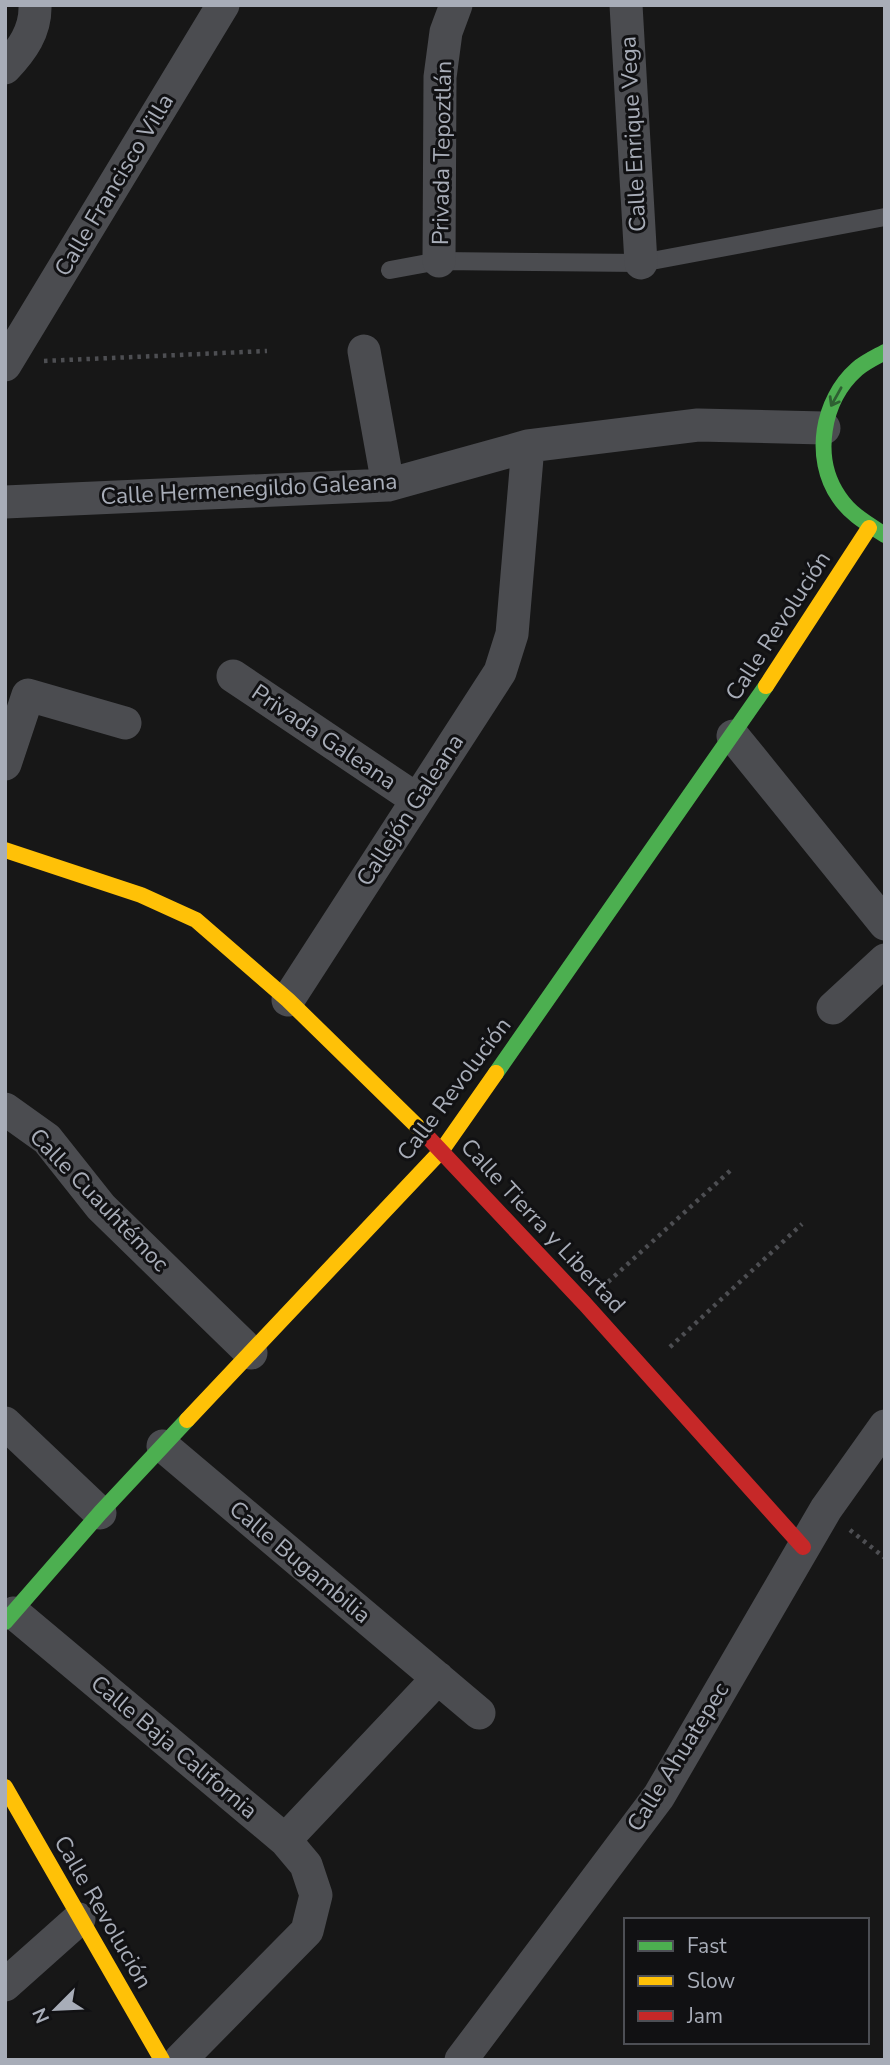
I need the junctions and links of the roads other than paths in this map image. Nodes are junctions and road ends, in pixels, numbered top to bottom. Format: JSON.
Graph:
{"nodes":[{"id":1,"x":35,"y":5,"type":"edge"},
{"id":2,"x":223,"y":5,"type":"edge"},
{"id":3,"x":457,"y":5,"type":"edge"},
{"id":4,"x":626,"y":5,"type":"edge"},
{"id":5,"x":5,"y":68,"type":"edge"},
{"id":6,"x":885,"y":217,"type":"edge"},
{"id":7,"x":439,"y":261,"type":"junction"},
{"id":8,"x":641,"y":263,"type":"junction"},
{"id":9,"x":390,"y":270,"type":"dead end"},
{"id":10,"x":364,"y":351,"type":"dead end"},
{"id":11,"x":885,"y":352,"type":"edge"},
{"id":12,"x":6,"y":364,"type":"edge"},
{"id":13,"x":824,"y":428,"type":"junction"},
{"id":14,"x":528,"y":446,"type":"junction"},
{"id":15,"x":388,"y":485,"type":"junction"},
{"id":16,"x":5,"y":502,"type":"edge"},
{"id":17,"x":877,"y":531,"type":"edge"},
{"id":18,"x":233,"y":676,"type":"dead end"},
{"id":19,"x":125,"y":723,"type":"dead end"},
{"id":20,"x":733,"y":736,"type":"junction"},
{"id":21,"x":5,"y":764,"type":"edge"},
{"id":22,"x":416,"y":799,"type":"junction"},
{"id":23,"x":5,"y":850,"type":"edge"},
{"id":24,"x":885,"y":924,"type":"edge"},
{"id":25,"x":885,"y":960,"type":"edge"},
{"id":26,"x":288,"y":1000,"type":"junction"},
{"id":27,"x":833,"y":1008,"type":"dead end"},
{"id":28,"x":5,"y":1109,"type":"edge"},
{"id":29,"x":442,"y":1150,"type":"junction"},
{"id":30,"x":251,"y":1353,"type":"junction"},
{"id":31,"x":5,"y":1423,"type":"edge"},
{"id":32,"x":885,"y":1426,"type":"edge"},
{"id":33,"x":163,"y":1446,"type":"junction"},
{"id":34,"x":100,"y":1513,"type":"junction"},
{"id":35,"x":803,"y":1547,"type":"junction"},
{"id":36,"x":9,"y":1618,"type":"edge"},
{"id":37,"x":438,"y":1678,"type":"junction"},
{"id":38,"x":479,"y":1713,"type":"dead end"},
{"id":39,"x":5,"y":1787,"type":"edge"},
{"id":40,"x":285,"y":1840,"type":"junction"},
{"id":41,"x":79,"y":1919,"type":"junction"},
{"id":42,"x":5,"y":1985,"type":"edge"},
{"id":43,"x":162,"y":2060,"type":"edge"},
{"id":44,"x":180,"y":2060,"type":"edge"},
{"id":45,"x":461,"y":2060,"type":"edge"}],
"edges":[{"from":1,"to":5,"type":"street"},
{"from":2,"to":12,"type":"street","name":"Calle Francisco Villa"},
{"from":3,"to":7,"type":"street","name":"Privada Tepoztlán"},
{"from":4,"to":8,"type":"street","name":"Calle Enrique Vega"},
{"from":6,"to":8,"type":"lane"},
{"from":7,"to":8,"type":"lane"},
{"from":7,"to":9,"type":"lane"},
{"from":10,"to":15,"type":"street"},
{"from":11,"to":13,"type":"street","one_way":true},
{"from":13,"to":14,"type":"street","name":"Calle Hermenegildo Galeana"},
{"from":13,"to":17,"type":"street"},
{"from":14,"to":15,"type":"street","name":"Calle Hermenegildo Galeana"},
{"from":14,"to":22,"type":"street","name":"Callejón Galeana"},
{"from":15,"to":16,"type":"street","name":"Calle Hermenegildo Galeana"},
{"from":17,"to":20,"type":"street","name":"Calle Revolución"},
{"from":18,"to":22,"type":"street","name":"Privada Galeana"},
{"from":19,"to":21,"type":"street"},
{"from":20,"to":24,"type":"street"},
{"from":20,"to":29,"type":"street","name":"Calle Revolución"},
{"from":22,"to":26,"type":"street","name":"Callejón Galeana"},
{"from":23,"to":26,"type":"street","name":"Calle Tierra y Libertad"},
{"from":25,"to":27,"type":"street"},
{"from":26,"to":29,"type":"street","name":"Calle Tierra y Libertad"},
{"from":28,"to":30,"type":"street","name":"Calle Cuauhtémoc"},
{"from":29,"to":30,"type":"street","name":"Calle Revolución"},
{"from":29,"to":35,"type":"street","name":"Calle Tierra y Libertad"},
{"from":30,"to":33,"type":"street","name":"Calle Revolución"},
{"from":31,"to":34,"type":"street"},
{"from":32,"to":35,"type":"street","name":"Calle Ahuatepec"},
{"from":33,"to":34,"type":"street","name":"Calle Revolución"},
{"from":33,"to":37,"type":"street","name":"Calle Bugambilia"},
{"from":34,"to":36,"type":"street","name":"Calle Revolución"},
{"from":35,"to":45,"type":"street","name":"Calle Ahuatepec"},
{"from":36,"to":40,"type":"street","name":"Calle Baja California"},
{"from":37,"to":38,"type":"street","name":"Calle Bugambilia"},
{"from":37,"to":40,"type":"street"},
{"from":39,"to":41,"type":"street","name":"Calle Revolución"},
{"from":40,"to":44,"type":"street","name":"Calle Baja California"},
{"from":41,"to":42,"type":"street"},
{"from":41,"to":43,"type":"street","name":"Calle Revolución"}]}
